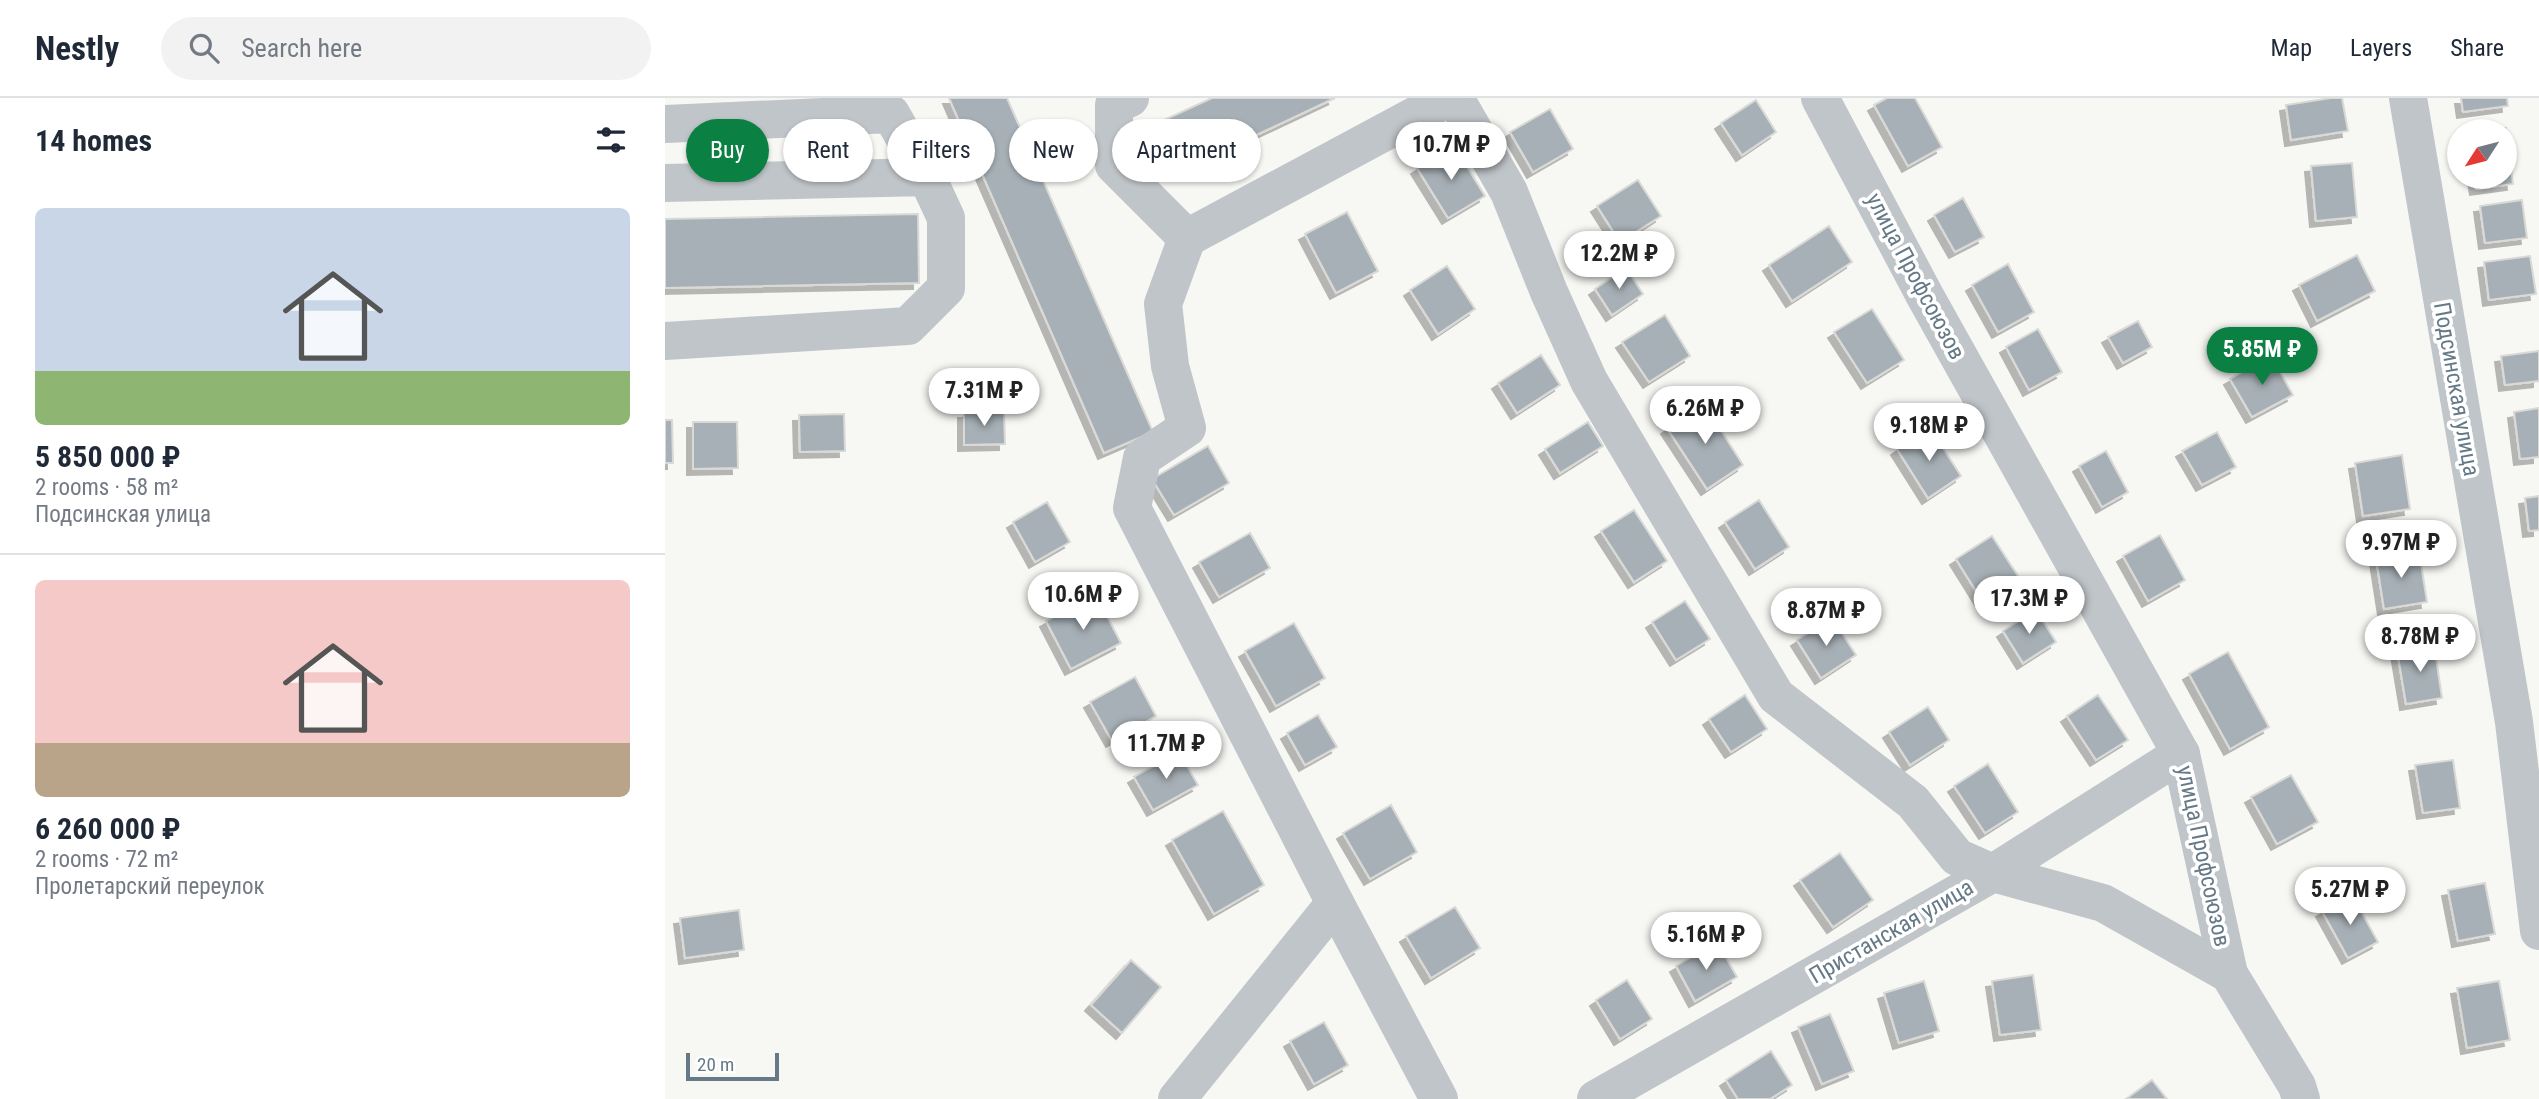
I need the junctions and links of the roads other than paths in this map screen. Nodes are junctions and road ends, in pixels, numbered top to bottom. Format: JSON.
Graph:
{"nodes":[{"id":1,"x":1448,"y":98,"type":"edge"},
{"id":2,"x":1455,"y":98,"type":"edge"},
{"id":3,"x":1820,"y":98,"type":"edge"},
{"id":4,"x":2408,"y":98,"type":"edge"},
{"id":5,"x":1118,"y":101,"type":"edge"},
{"id":6,"x":892,"y":106,"type":"edge"},
{"id":7,"x":665,"y":124,"type":"edge"},
{"id":8,"x":887,"y":178,"type":"edge"},
{"id":9,"x":929,"y":182,"type":"edge"},
{"id":10,"x":665,"y":183,"type":"edge"},
{"id":11,"x":1187,"y":238,"type":"junction"},
{"id":12,"x":665,"y":341,"type":"edge"},
{"id":13,"x":2181,"y":754,"type":"junction"},
{"id":14,"x":1993,"y":873,"type":"junction"},
{"id":15,"x":1335,"y":903,"type":"junction"},
{"id":16,"x":2539,"y":930,"type":"edge"},
{"id":17,"x":2229,"y":974,"type":"junction"},
{"id":18,"x":1177,"y":1099,"type":"edge"},
{"id":19,"x":1439,"y":1099,"type":"edge"},
{"id":20,"x":1596,"y":1099,"type":"edge"},
{"id":21,"x":2301,"y":1099,"type":"edge"}],
"edges":[{"from":1,"to":11,"type":"street"},
{"from":2,"to":14,"type":"street"},
{"from":3,"to":13,"type":"street","name":"улица Профсоюзов"},
{"from":4,"to":16,"type":"street","name":"Подсинская улица"},
{"from":5,"to":11,"type":"street"},
{"from":6,"to":7,"type":"street"},
{"from":8,"to":10,"type":"street"},
{"from":9,"to":12,"type":"street"},
{"from":11,"to":15,"type":"street"},
{"from":13,"to":14,"type":"street","name":"Пристанская улица"},
{"from":13,"to":17,"type":"street","name":"улица Профсоюзов"},
{"from":14,"to":17,"type":"street"},
{"from":14,"to":20,"type":"street","name":"Пристанская улица"},
{"from":15,"to":18,"type":"street"},
{"from":15,"to":19,"type":"street"},
{"from":17,"to":21,"type":"street","name":"улица Профсоюзов"}]}
